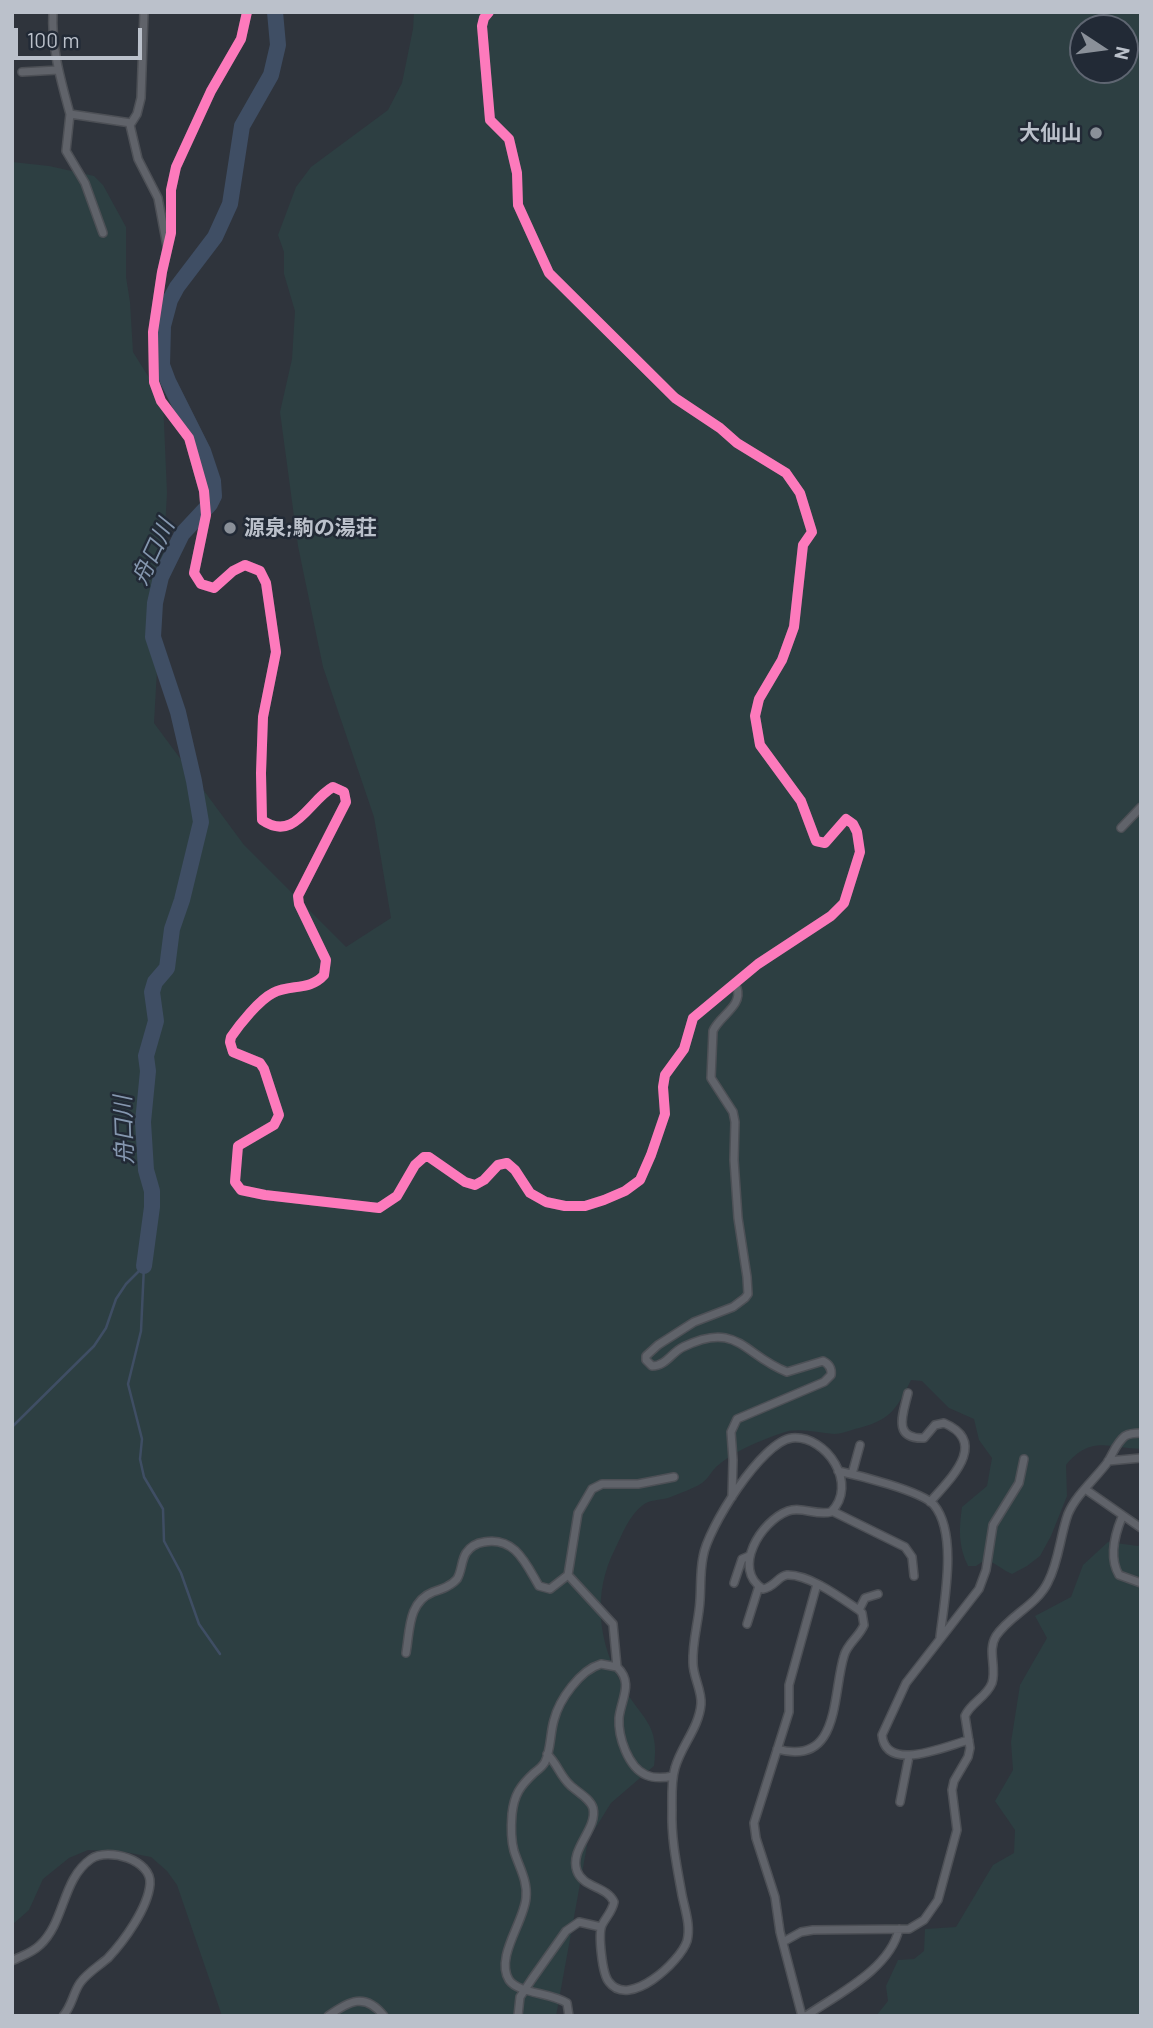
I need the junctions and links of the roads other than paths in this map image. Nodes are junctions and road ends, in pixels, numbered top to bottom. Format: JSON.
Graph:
{"nodes":[{"id":1,"x":53,"y":12,"type":"edge"},
{"id":2,"x":144,"y":12,"type":"edge"},
{"id":3,"x":247,"y":12,"type":"edge"},
{"id":4,"x":489,"y":12,"type":"edge"},
{"id":5,"x":58,"y":70,"type":"junction"},
{"id":6,"x":22,"y":72,"type":"dead end"},
{"id":7,"x":70,"y":114,"type":"junction"},
{"id":8,"x":131,"y":122,"type":"junction"},
{"id":9,"x":103,"y":233,"type":"dead end"},
{"id":10,"x":168,"y":246,"type":"junction"},
{"id":11,"x":1141,"y":807,"type":"edge"},
{"id":12,"x":1121,"y":828,"type":"dead end"},
{"id":13,"x":732,"y":986,"type":"junction"},
{"id":14,"x":908,"y":1393,"type":"dead end"},
{"id":15,"x":1141,"y":1433,"type":"edge"},
{"id":16,"x":860,"y":1445,"type":"dead end"},
{"id":17,"x":1141,"y":1458,"type":"edge"},
{"id":18,"x":1024,"y":1459,"type":"dead end"},
{"id":19,"x":1108,"y":1461,"type":"junction"},
{"id":20,"x":838,"y":1471,"type":"junction"},
{"id":21,"x":852,"y":1474,"type":"junction"},
{"id":22,"x":674,"y":1477,"type":"dead end"},
{"id":23,"x":1085,"y":1489,"type":"junction"},
{"id":24,"x":732,"y":1497,"type":"junction"},
{"id":25,"x":930,"y":1502,"type":"junction"},
{"id":26,"x":832,"y":1511,"type":"junction"},
{"id":27,"x":1122,"y":1517,"type":"junction"},
{"id":28,"x":1141,"y":1528,"type":"edge"},
{"id":29,"x":749,"y":1556,"type":"junction"},
{"id":30,"x":568,"y":1575,"type":"junction"},
{"id":31,"x":914,"y":1576,"type":"dead end"},
{"id":32,"x":734,"y":1583,"type":"dead end"},
{"id":33,"x":1141,"y":1583,"type":"edge"},
{"id":34,"x":817,"y":1584,"type":"junction"},
{"id":35,"x":759,"y":1586,"type":"junction"},
{"id":36,"x":878,"y":1594,"type":"dead end"},
{"id":37,"x":859,"y":1610,"type":"junction"},
{"id":38,"x":747,"y":1624,"type":"dead end"},
{"id":39,"x":940,"y":1638,"type":"junction"},
{"id":40,"x":406,"y":1653,"type":"dead end"},
{"id":41,"x":617,"y":1667,"type":"junction"},
{"id":42,"x":969,"y":1740,"type":"junction"},
{"id":43,"x":777,"y":1749,"type":"junction"},
{"id":44,"x":547,"y":1754,"type":"junction"},
{"id":45,"x":909,"y":1756,"type":"junction"},
{"id":46,"x":673,"y":1776,"type":"junction"},
{"id":47,"x":900,"y":1802,"type":"dead end"},
{"id":48,"x":601,"y":1927,"type":"junction"},
{"id":49,"x":899,"y":1929,"type":"junction"},
{"id":50,"x":782,"y":1942,"type":"junction"},
{"id":51,"x":12,"y":1961,"type":"edge"},
{"id":52,"x":526,"y":1989,"type":"junction"},
{"id":53,"x":63,"y":2016,"type":"edge"},
{"id":54,"x":328,"y":2016,"type":"edge"},
{"id":55,"x":384,"y":2016,"type":"edge"},
{"id":56,"x":518,"y":2016,"type":"edge"},
{"id":57,"x":569,"y":2016,"type":"edge"},
{"id":58,"x":804,"y":2016,"type":"edge"}],
"edges":[{"from":1,"to":5,"type":"street"},
{"from":2,"to":8,"type":"street"},
{"from":3,"to":10,"type":"street"},
{"from":4,"to":13,"type":"street"},
{"from":5,"to":6,"type":"street"},
{"from":5,"to":7,"type":"street"},
{"from":7,"to":8,"type":"street"},
{"from":7,"to":9,"type":"street"},
{"from":8,"to":10,"type":"street"},
{"from":10,"to":13,"type":"street"},
{"from":11,"to":12,"type":"street"},
{"from":13,"to":24,"type":"street"},
{"from":14,"to":25,"type":"street"},
{"from":15,"to":19,"type":"street"},
{"from":16,"to":21,"type":"street"},
{"from":17,"to":19,"type":"street"},
{"from":18,"to":39,"type":"street"},
{"from":19,"to":23,"type":"street"},
{"from":20,"to":21,"type":"street"},
{"from":20,"to":24,"type":"street"},
{"from":20,"to":26,"type":"street"},
{"from":21,"to":25,"type":"street"},
{"from":22,"to":30,"type":"street"},
{"from":23,"to":27,"type":"street"},
{"from":23,"to":42,"type":"street"},
{"from":24,"to":46,"type":"street"},
{"from":25,"to":39,"type":"street"},
{"from":26,"to":29,"type":"street"},
{"from":26,"to":31,"type":"street"},
{"from":27,"to":28,"type":"street"},
{"from":27,"to":33,"type":"street"},
{"from":29,"to":32,"type":"street"},
{"from":29,"to":35,"type":"street"},
{"from":30,"to":40,"type":"street"},
{"from":30,"to":41,"type":"street"},
{"from":34,"to":35,"type":"street"},
{"from":34,"to":37,"type":"street"},
{"from":34,"to":43,"type":"street"},
{"from":35,"to":38,"type":"street"},
{"from":36,"to":37,"type":"street"},
{"from":37,"to":43,"type":"street"},
{"from":39,"to":45,"type":"street"},
{"from":41,"to":44,"type":"street"},
{"from":41,"to":46,"type":"street"},
{"from":42,"to":45,"type":"street"},
{"from":42,"to":49,"type":"street"},
{"from":43,"to":50,"type":"street"},
{"from":44,"to":48,"type":"street"},
{"from":44,"to":52,"type":"street"},
{"from":45,"to":47,"type":"street"},
{"from":46,"to":48,"type":"street"},
{"from":48,"to":52,"type":"street"},
{"from":49,"to":50,"type":"street"},
{"from":49,"to":58,"type":"street"},
{"from":50,"to":58,"type":"street"},
{"from":51,"to":53,"type":"street"},
{"from":52,"to":56,"type":"street"},
{"from":52,"to":57,"type":"street"},
{"from":54,"to":55,"type":"street"}]}
